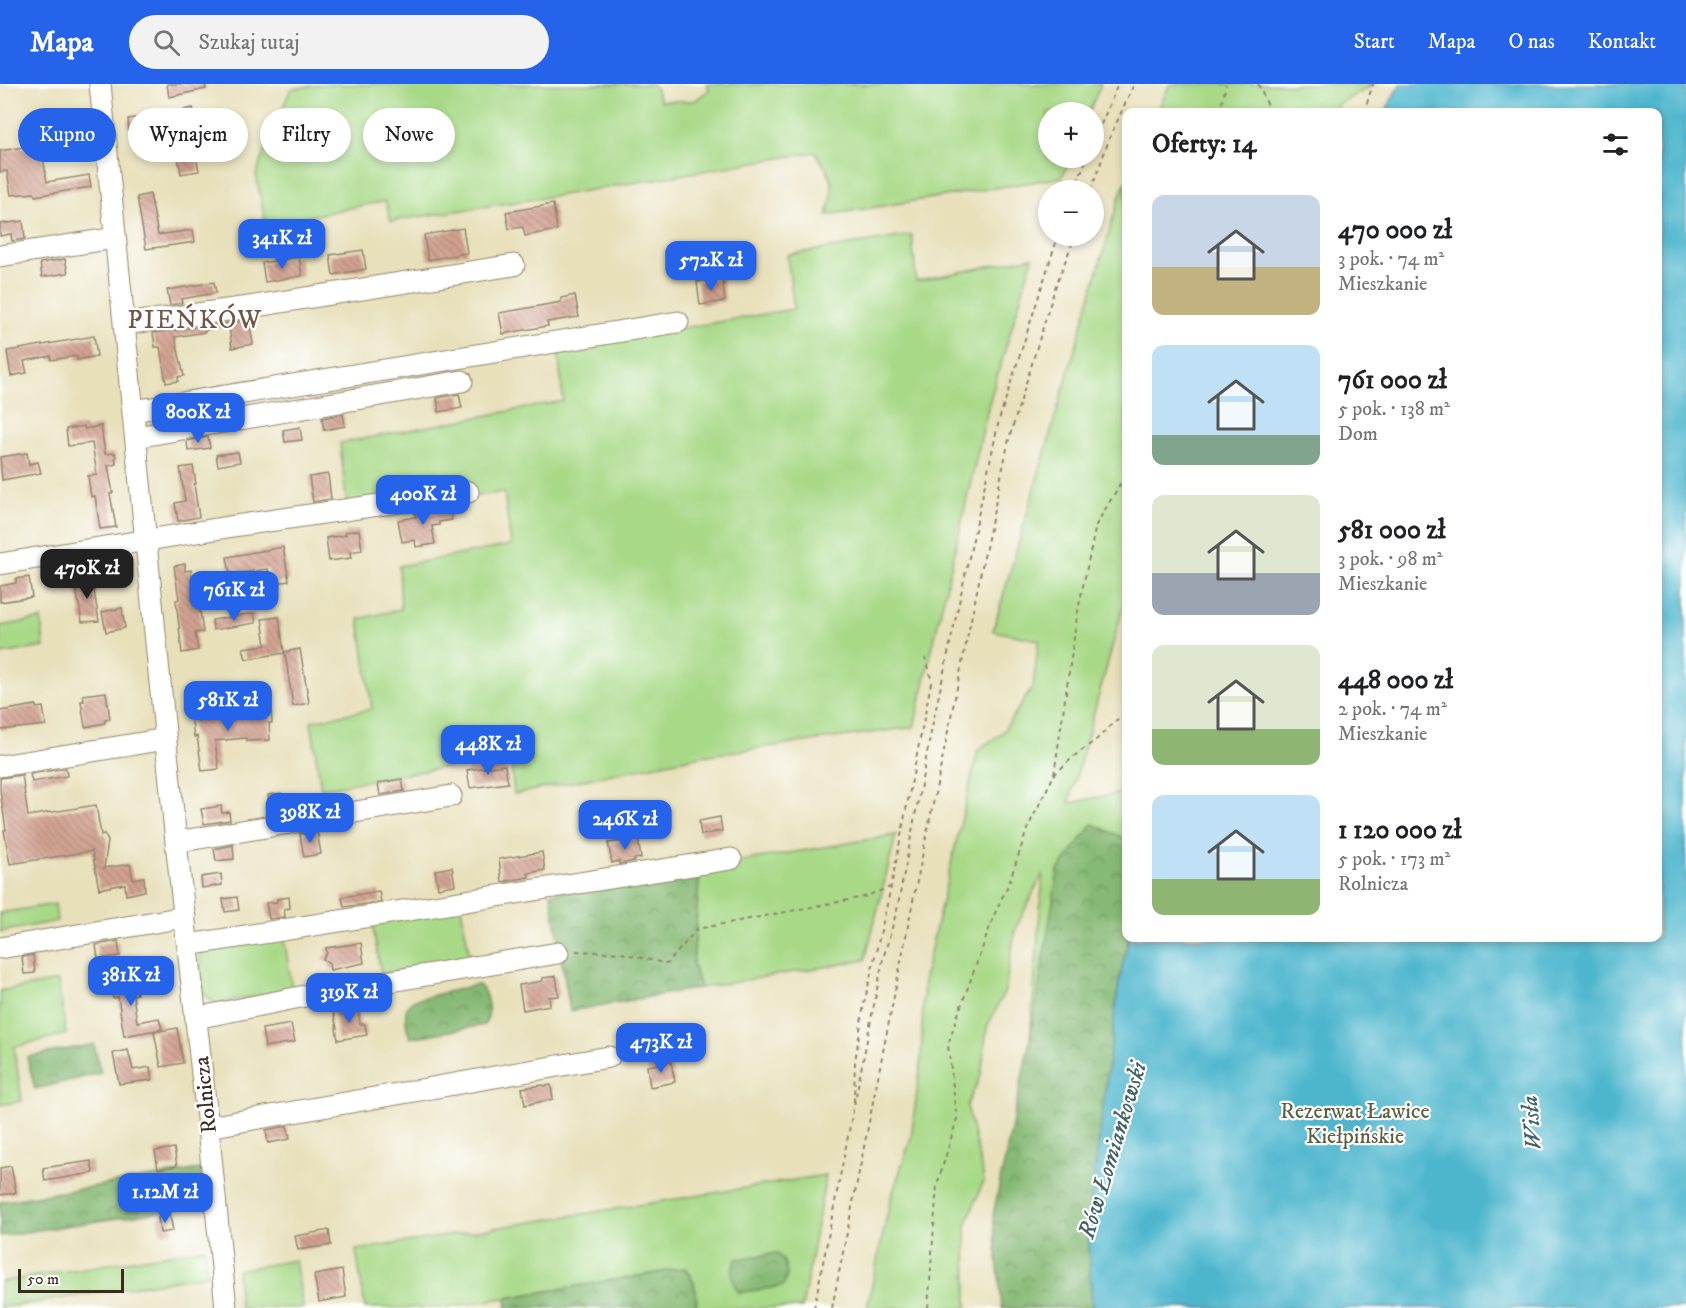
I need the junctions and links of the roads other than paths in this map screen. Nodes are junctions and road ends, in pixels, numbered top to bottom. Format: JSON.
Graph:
{"nodes":[{"id":1,"x":100,"y":84,"type":"edge"},
{"id":2,"x":115,"y":238,"type":"junction"},
{"id":3,"x":0,"y":256,"type":"edge"},
{"id":4,"x":514,"y":265,"type":"dead end"},
{"id":5,"x":678,"y":322,"type":"dead end"},
{"id":6,"x":124,"y":324,"type":"junction"},
{"id":7,"x":462,"y":381,"type":"dead end"},
{"id":8,"x":134,"y":411,"type":"junction"},
{"id":9,"x":136,"y":436,"type":"junction"},
{"id":10,"x":468,"y":492,"type":"dead end"},
{"id":11,"x":146,"y":541,"type":"junction"},
{"id":12,"x":0,"y":564,"type":"edge"},
{"id":13,"x":166,"y":739,"type":"junction"},
{"id":14,"x":0,"y":766,"type":"edge"},
{"id":15,"x":451,"y":796,"type":"dead end"},
{"id":16,"x":176,"y":842,"type":"junction"},
{"id":17,"x":731,"y":859,"type":"dead end"},
{"id":18,"x":185,"y":917,"type":"junction"},
{"id":19,"x":188,"y":945,"type":"junction"},
{"id":20,"x":0,"y":948,"type":"edge"},
{"id":21,"x":558,"y":953,"type":"road end"},
{"id":22,"x":196,"y":1018,"type":"junction"},
{"id":23,"x":609,"y":1057,"type":"dead end"},
{"id":24,"x":208,"y":1127,"type":"junction"},
{"id":25,"x":226,"y":1308,"type":"edge"}],
"edges":[{"from":1,"to":2,"type":"street","name":"Rolnicza"},
{"from":2,"to":3,"type":"street"},
{"from":2,"to":6,"type":"street","name":"Rolnicza"},
{"from":4,"to":6,"type":"street"},
{"from":5,"to":8,"type":"street"},
{"from":6,"to":8,"type":"street","name":"Rolnicza"},
{"from":7,"to":9,"type":"street"},
{"from":8,"to":9,"type":"street","name":"Rolnicza"},
{"from":9,"to":11,"type":"street","name":"Rolnicza"},
{"from":10,"to":11,"type":"street"},
{"from":11,"to":12,"type":"street"},
{"from":11,"to":13,"type":"street","name":"Rolnicza"},
{"from":13,"to":14,"type":"street"},
{"from":13,"to":16,"type":"street","name":"Rolnicza"},
{"from":15,"to":16,"type":"street"},
{"from":16,"to":18,"type":"street","name":"Rolnicza"},
{"from":17,"to":19,"type":"street"},
{"from":18,"to":19,"type":"street","name":"Rolnicza"},
{"from":18,"to":20,"type":"street"},
{"from":19,"to":22,"type":"street","name":"Rolnicza"},
{"from":21,"to":22,"type":"street"},
{"from":22,"to":24,"type":"street","name":"Rolnicza"},
{"from":23,"to":24,"type":"street"},
{"from":24,"to":25,"type":"street","name":"Rolnicza"}]}
